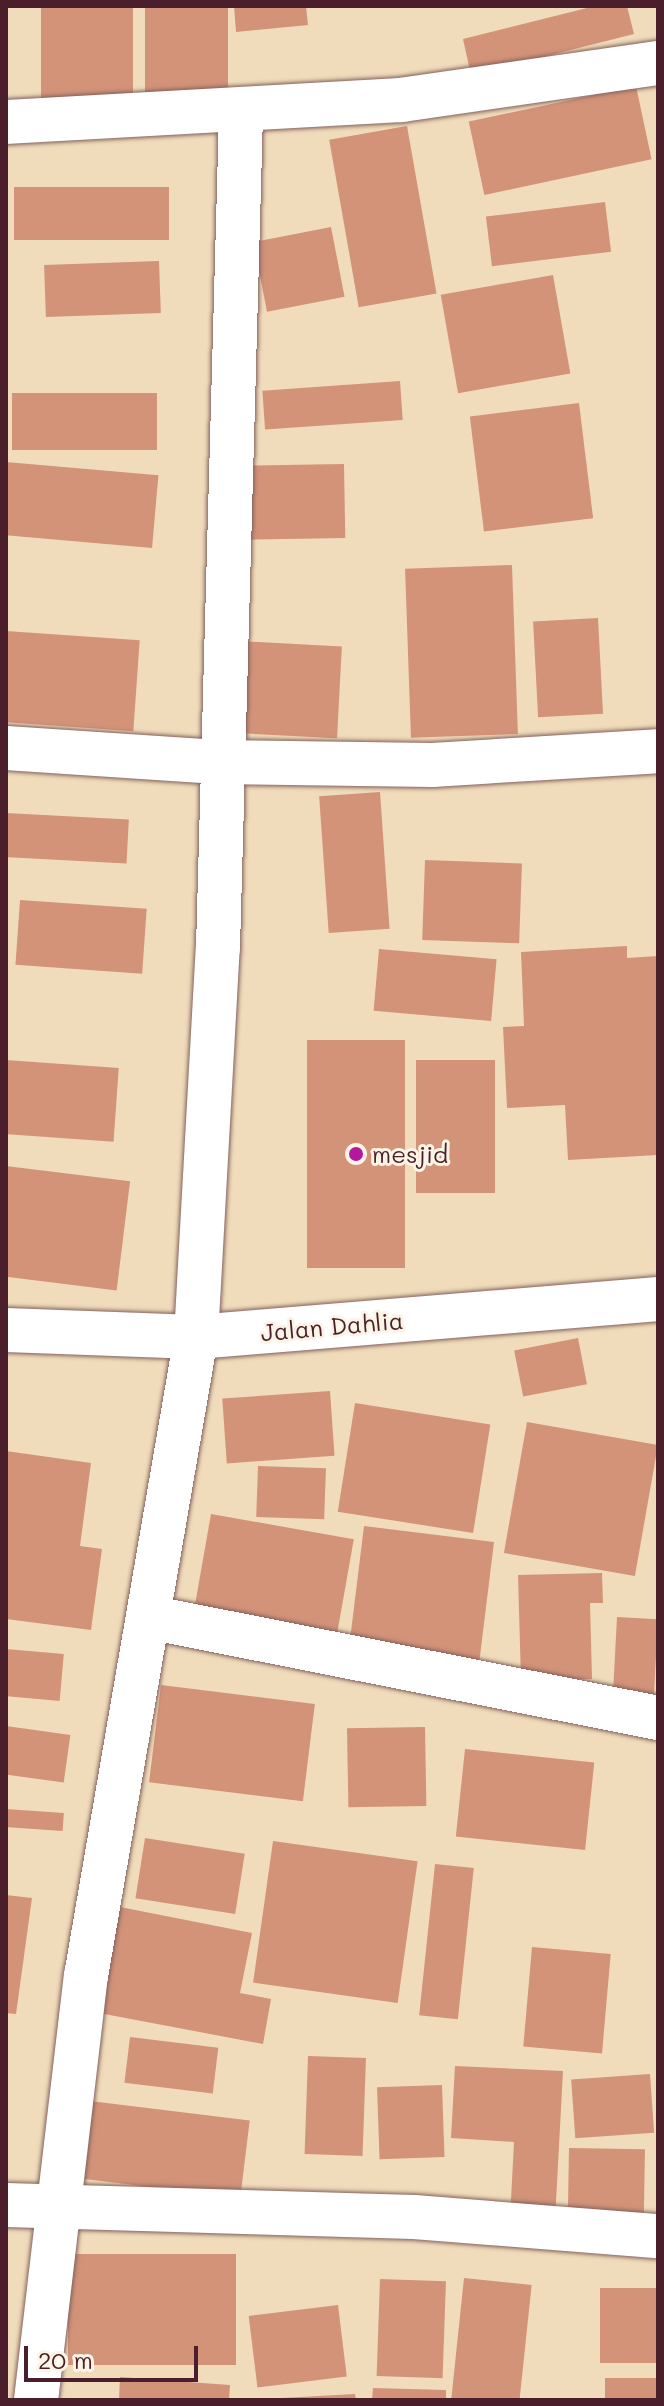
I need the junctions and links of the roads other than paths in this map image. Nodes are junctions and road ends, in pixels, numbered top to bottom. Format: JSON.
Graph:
{"nodes":[{"id":1,"x":658,"y":63,"type":"edge"},
{"id":2,"x":241,"y":113,"type":"junction"},
{"id":3,"x":6,"y":122,"type":"edge"},
{"id":4,"x":6,"y":748,"type":"edge"},
{"id":5,"x":658,"y":751,"type":"edge"},
{"id":6,"x":218,"y":762,"type":"junction"},
{"id":7,"x":658,"y":1299,"type":"edge"},
{"id":8,"x":6,"y":1330,"type":"edge"},
{"id":9,"x":196,"y":1337,"type":"junction"},
{"id":10,"x":148,"y":1617,"type":"junction"},
{"id":11,"x":658,"y":1718,"type":"edge"},
{"id":12,"x":6,"y":2205,"type":"edge"},
{"id":13,"x":61,"y":2205,"type":"junction"},
{"id":14,"x":658,"y":2236,"type":"edge"},
{"id":15,"x":36,"y":2400,"type":"edge"}],
"edges":[{"from":1,"to":2,"type":"street"},
{"from":2,"to":3,"type":"street"},
{"from":2,"to":6,"type":"street"},
{"from":4,"to":6,"type":"street"},
{"from":5,"to":6,"type":"street"},
{"from":6,"to":9,"type":"street"},
{"from":7,"to":9,"type":"street","name":"Jalan Dahlia"},
{"from":8,"to":9,"type":"street","name":"Jalan Dahlia"},
{"from":9,"to":10,"type":"street"},
{"from":10,"to":11,"type":"street"},
{"from":10,"to":13,"type":"street"},
{"from":12,"to":13,"type":"street"},
{"from":13,"to":14,"type":"street"},
{"from":13,"to":15,"type":"street"}]}
